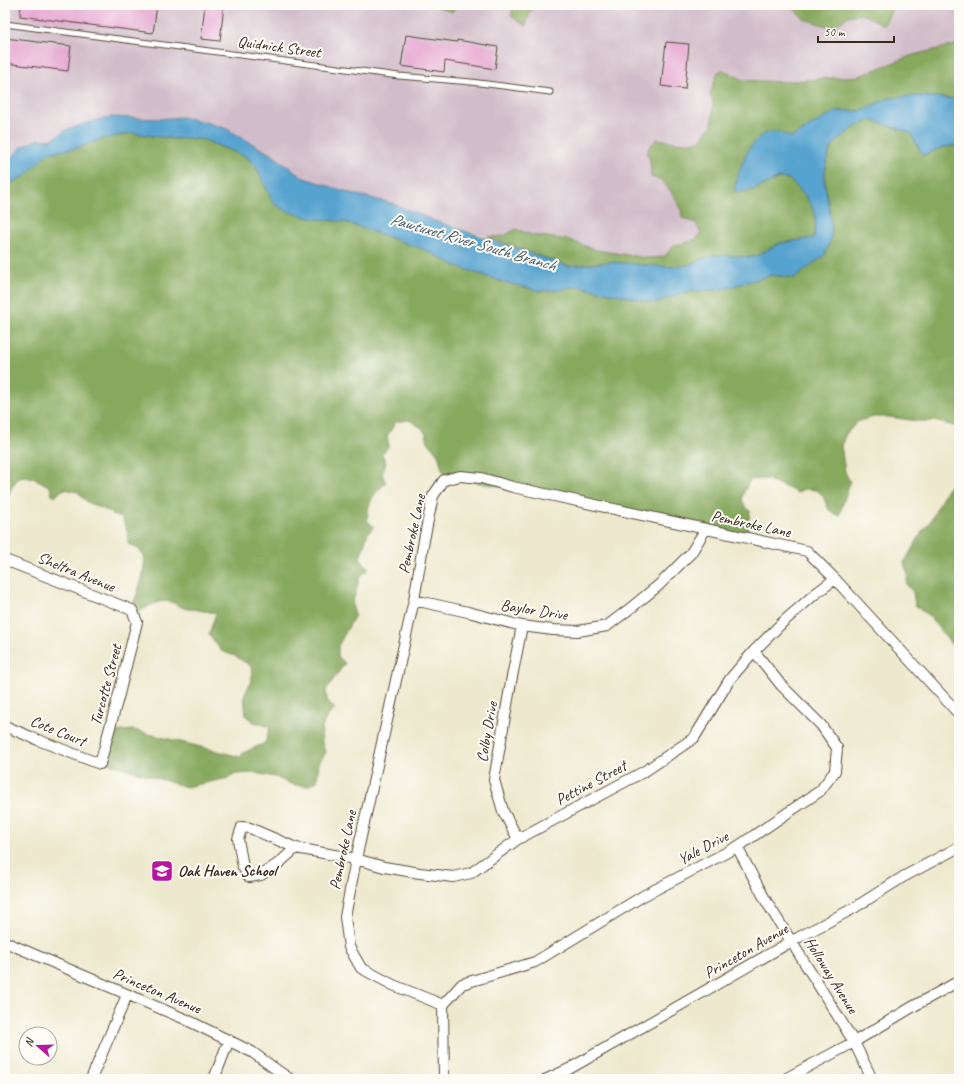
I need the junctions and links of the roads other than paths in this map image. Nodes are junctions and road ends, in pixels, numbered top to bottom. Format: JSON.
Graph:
{"nodes":[{"id":1,"x":5,"y":24,"type":"edge"},
{"id":2,"x":550,"y":92,"type":"dead end"},
{"id":3,"x":706,"y":530,"type":"junction"},
{"id":4,"x":5,"y":560,"type":"edge"},
{"id":5,"x":835,"y":579,"type":"junction"},
{"id":6,"x":414,"y":600,"type":"junction"},
{"id":7,"x":133,"y":614,"type":"joint"},
{"id":8,"x":522,"y":626,"type":"junction"},
{"id":9,"x":754,"y":651,"type":"junction"},
{"id":10,"x":959,"y":714,"type":"edge"},
{"id":11,"x":5,"y":726,"type":"edge"},
{"id":12,"x":100,"y":764,"type":"joint"},
{"id":13,"x":518,"y":839,"type":"junction"},
{"id":14,"x":737,"y":847,"type":"junction"},
{"id":15,"x":959,"y":847,"type":"edge"},
{"id":16,"x":296,"y":848,"type":"junction"},
{"id":17,"x":356,"y":859,"type":"junction"},
{"id":18,"x":792,"y":941,"type":"junction"},
{"id":19,"x":5,"y":942,"type":"edge"},
{"id":20,"x":959,"y":981,"type":"edge"},
{"id":21,"x":127,"y":995,"type":"junction"},
{"id":22,"x":443,"y":1005,"type":"junction"},
{"id":23,"x":229,"y":1040,"type":"junction"},
{"id":24,"x":854,"y":1042,"type":"junction"},
{"id":25,"x":91,"y":1079,"type":"edge"},
{"id":26,"x":214,"y":1079,"type":"edge"},
{"id":27,"x":290,"y":1079,"type":"edge"},
{"id":28,"x":444,"y":1079,"type":"edge"},
{"id":29,"x":547,"y":1079,"type":"edge"},
{"id":30,"x":785,"y":1079,"type":"edge"},
{"id":31,"x":872,"y":1079,"type":"edge"}],
"edges":[{"from":1,"to":2,"type":"lane","name":"Quidnick Street"},
{"from":3,"to":5,"type":"street","name":"Pembroke Lane"},
{"from":3,"to":6,"type":"street","name":"Pembroke Lane"},
{"from":3,"to":8,"type":"street","name":"Baylor Drive"},
{"from":4,"to":7,"type":"street","name":"Sheltra Avenue"},
{"from":5,"to":9,"type":"street","name":"Pettine Street"},
{"from":5,"to":10,"type":"street","name":"Pembroke Lane"},
{"from":6,"to":8,"type":"street","name":"Baylor Drive"},
{"from":6,"to":17,"type":"street","name":"Pembroke Lane"},
{"from":7,"to":12,"type":"street","name":"Turcotte Street"},
{"from":8,"to":13,"type":"street","name":"Colby Drive"},
{"from":9,"to":13,"type":"street","name":"Pettine Street"},
{"from":9,"to":14,"type":"street","name":"Yale Drive"},
{"from":11,"to":12,"type":"street","name":"Cote Court"},
{"from":13,"to":17,"type":"street","name":"Pettine Street"},
{"from":14,"to":18,"type":"street","name":"Holloway Avenue"},
{"from":14,"to":22,"type":"street","name":"Yale Drive"},
{"from":15,"to":18,"type":"street","name":"Princeton Avenue"},
{"from":16,"to":16,"type":"street","name":"Pettine Street"},
{"from":16,"to":17,"type":"street","name":"Pettine Street"},
{"from":17,"to":22,"type":"street","name":"Pembroke Lane"},
{"from":18,"to":24,"type":"street","name":"Holloway Avenue"},
{"from":18,"to":29,"type":"street","name":"Princeton Avenue"},
{"from":19,"to":21,"type":"street","name":"Princeton Avenue"},
{"from":20,"to":24,"type":"street"},
{"from":21,"to":23,"type":"street","name":"Princeton Avenue"},
{"from":21,"to":25,"type":"street"},
{"from":22,"to":28,"type":"street"},
{"from":23,"to":26,"type":"street"},
{"from":23,"to":27,"type":"street","name":"Princeton Avenue"},
{"from":24,"to":30,"type":"street"},
{"from":24,"to":31,"type":"street","name":"Holloway Avenue"}]}
